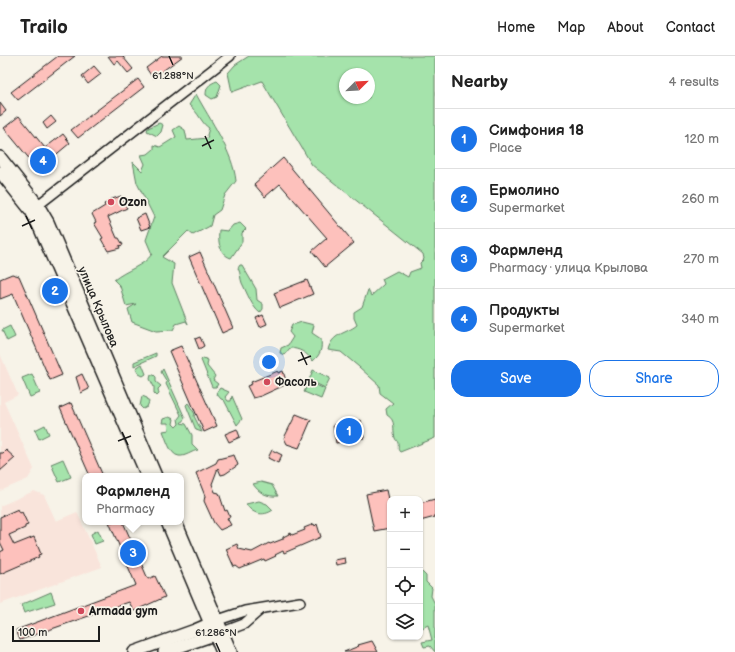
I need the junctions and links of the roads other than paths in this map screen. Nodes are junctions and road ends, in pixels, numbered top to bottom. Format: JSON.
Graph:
{"nodes":[{"id":1,"x":230,"y":56,"type":"edge"},
{"id":2,"x":0,"y":157,"type":"edge"},
{"id":3,"x":0,"y":172,"type":"edge"},
{"id":4,"x":34,"y":208,"type":"junction"},
{"id":5,"x":146,"y":473,"type":"edge"},
{"id":6,"x":155,"y":473,"type":"edge"},
{"id":7,"x":168,"y":525,"type":"edge"},
{"id":8,"x":177,"y":525,"type":"edge"},
{"id":9,"x":300,"y":602,"type":"dead end"},
{"id":10,"x":262,"y":608,"type":"junction"},
{"id":11,"x":214,"y":622,"type":"junction"},
{"id":12,"x":219,"y":634,"type":"junction"},
{"id":13,"x":134,"y":652,"type":"edge"},
{"id":14,"x":164,"y":652,"type":"edge"},
{"id":15,"x":222,"y":652,"type":"edge"},
{"id":16,"x":231,"y":652,"type":"edge"}],
"edges":[{"from":1,"to":4,"type":"street"},
{"from":2,"to":4,"type":"main road","name":"улица Крылова"},
{"from":3,"to":4,"type":"main road","name":"улица Крылова"},
{"from":4,"to":5,"type":"main road","name":"улица Крылова"},
{"from":4,"to":6,"type":"main road","name":"улица Крылова"},
{"from":7,"to":11,"type":"main road"},
{"from":8,"to":11,"type":"main road"},
{"from":9,"to":10,"type":"street"},
{"from":10,"to":11,"type":"street"},
{"from":10,"to":12,"type":"street"},
{"from":11,"to":12,"type":"main road"},
{"from":11,"to":13,"type":"main road"},
{"from":12,"to":14,"type":"main road"},
{"from":12,"to":15,"type":"main road"},
{"from":12,"to":16,"type":"main road"}]}
